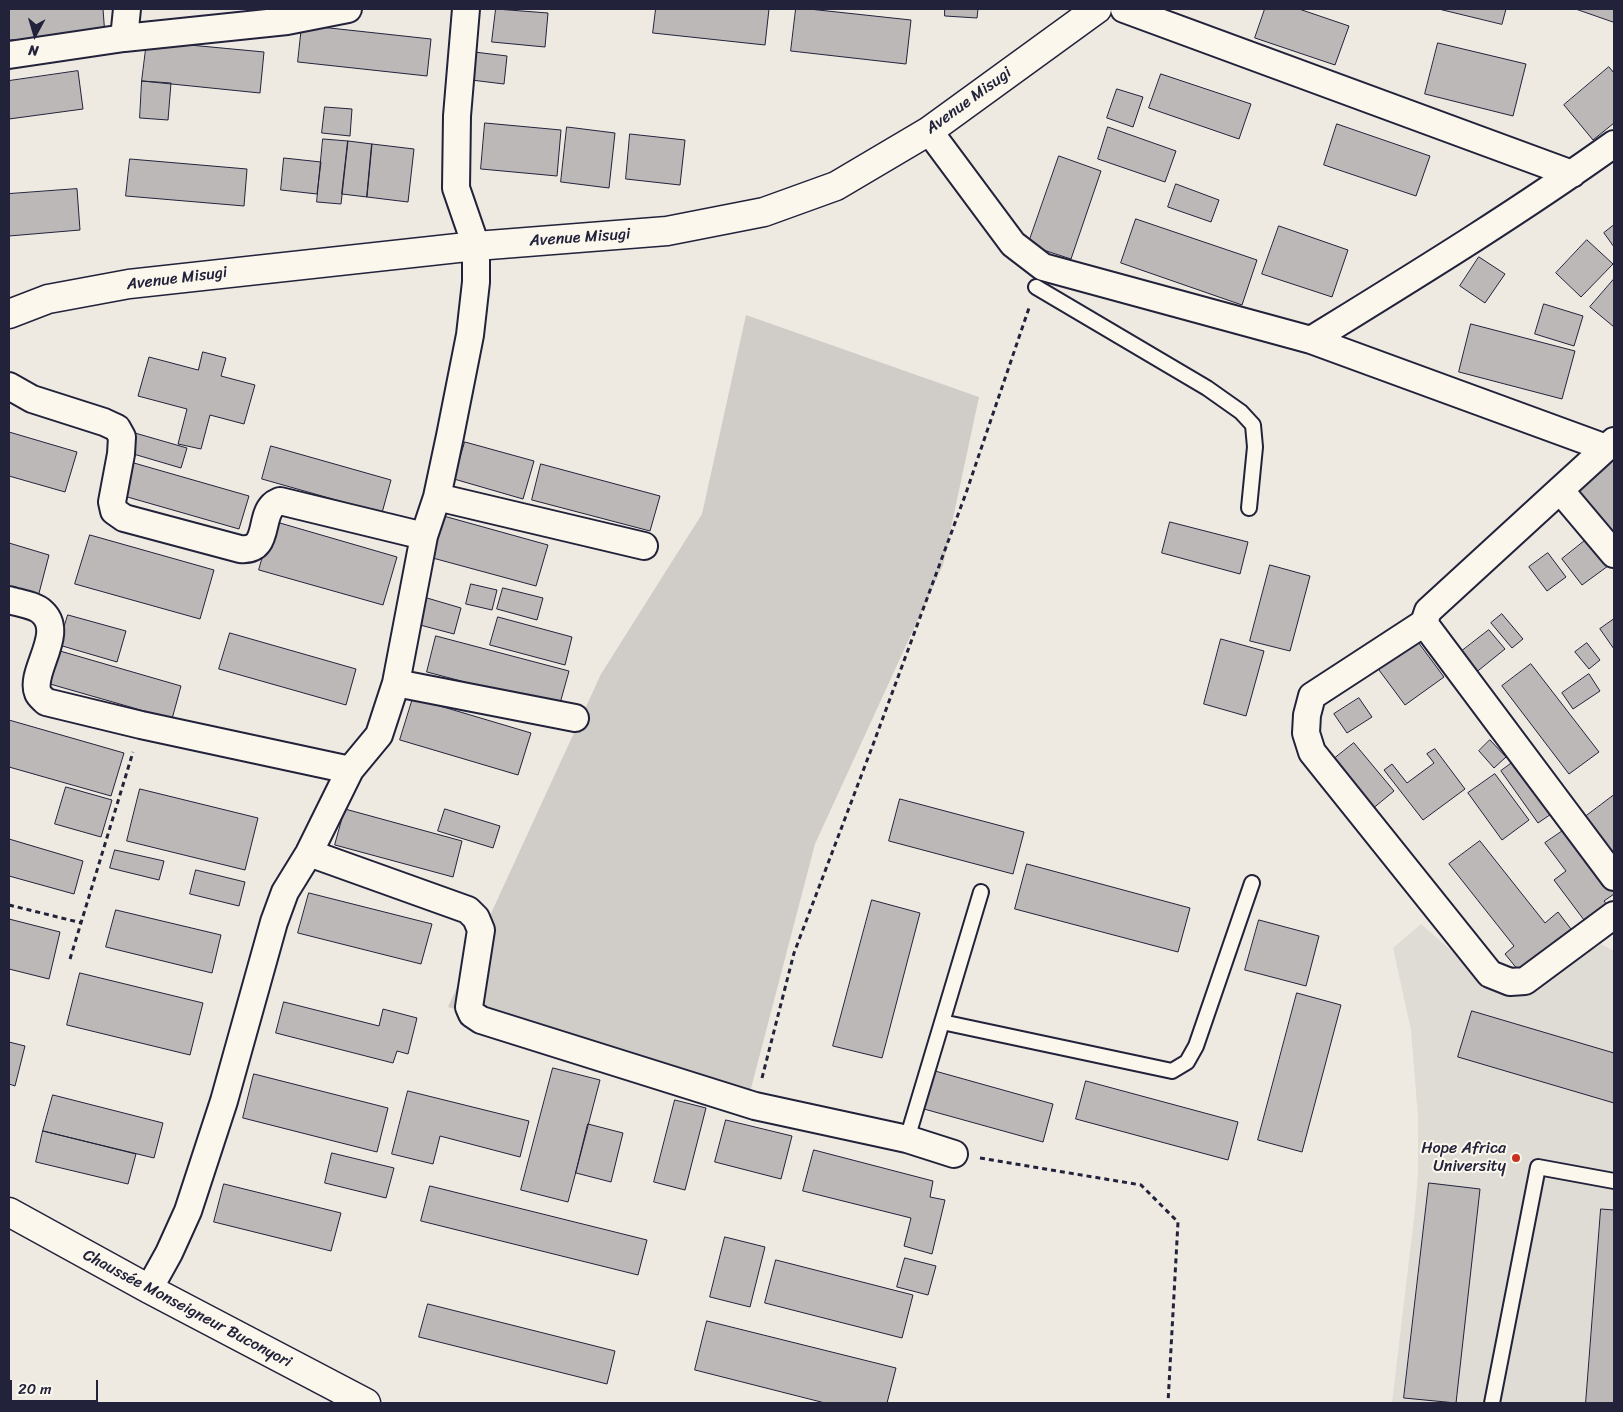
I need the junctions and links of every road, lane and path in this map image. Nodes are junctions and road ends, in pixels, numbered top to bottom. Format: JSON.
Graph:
{"nodes":[{"id":1,"x":127,"y":9,"type":"edge"},
{"id":2,"x":348,"y":9,"type":"edge"},
{"id":3,"x":466,"y":9,"type":"edge"},
{"id":4,"x":1097,"y":9,"type":"edge"},
{"id":5,"x":1124,"y":9,"type":"edge"},
{"id":6,"x":124,"y":38,"type":"junction"},
{"id":7,"x":9,"y":54,"type":"edge"},
{"id":8,"x":929,"y":130,"type":"junction"},
{"id":9,"x":1614,"y":144,"type":"edge"},
{"id":10,"x":1572,"y":174,"type":"junction"},
{"id":11,"x":476,"y":246,"type":"junction"},
{"id":12,"x":1036,"y":287,"type":"joint"},
{"id":13,"x":9,"y":314,"type":"edge"},
{"id":14,"x":1311,"y":340,"type":"junction"},
{"id":15,"x":9,"y":386,"type":"edge"},
{"id":16,"x":1610,"y":445,"type":"edge"},
{"id":17,"x":1560,"y":490,"type":"junction"},
{"id":18,"x":437,"y":497,"type":"junction"},
{"id":19,"x":1249,"y":508,"type":"dead end"},
{"id":20,"x":424,"y":536,"type":"junction"},
{"id":21,"x":644,"y":546,"type":"dead end"},
{"id":22,"x":1614,"y":554,"type":"edge"},
{"id":23,"x":9,"y":600,"type":"edge"},
{"id":24,"x":1424,"y":623,"type":"junction"},
{"id":25,"x":396,"y":683,"type":"junction"},
{"id":26,"x":576,"y":718,"type":"dead end"},
{"id":27,"x":141,"y":725,"type":"junction"},
{"id":28,"x":350,"y":770,"type":"junction"},
{"id":29,"x":308,"y":853,"type":"junction"},
{"id":30,"x":1614,"y":877,"type":"edge"},
{"id":31,"x":1252,"y":883,"type":"dead end"},
{"id":32,"x":980,"y":892,"type":"dead end"},
{"id":33,"x":9,"y":905,"type":"edge"},
{"id":34,"x":1614,"y":916,"type":"edge"},
{"id":35,"x":82,"y":923,"type":"junction"},
{"id":36,"x":70,"y":960,"type":"dead end"},
{"id":37,"x":942,"y":1022,"type":"junction"},
{"id":38,"x":755,"y":1106,"type":"junction"},
{"id":39,"x":907,"y":1139,"type":"junction"},
{"id":40,"x":954,"y":1154,"type":"joint"},
{"id":41,"x":1614,"y":1181,"type":"edge"},
{"id":42,"x":9,"y":1212,"type":"edge"},
{"id":43,"x":149,"y":1289,"type":"junction"},
{"id":44,"x":366,"y":1403,"type":"edge"},
{"id":45,"x":1168,"y":1403,"type":"edge"},
{"id":46,"x":1492,"y":1403,"type":"edge"}],
"edges":[{"from":1,"to":6,"type":"street"},
{"from":2,"to":6,"type":"street"},
{"from":3,"to":11,"type":"street"},
{"from":4,"to":8,"type":"street","name":"Avenue Misugi"},
{"from":5,"to":10,"type":"street"},
{"from":6,"to":7,"type":"street"},
{"from":8,"to":11,"type":"street","name":"Avenue Misugi"},
{"from":8,"to":14,"type":"street"},
{"from":9,"to":10,"type":"street"},
{"from":10,"to":14,"type":"street"},
{"from":11,"to":13,"type":"street","name":"Avenue Misugi"},
{"from":11,"to":18,"type":"street"},
{"from":12,"to":19,"type":"lane"},
{"from":12,"to":38,"type":"path"},
{"from":14,"to":16,"type":"street"},
{"from":15,"to":20,"type":"street"},
{"from":16,"to":17,"type":"street"},
{"from":17,"to":22,"type":"street"},
{"from":17,"to":24,"type":"street"},
{"from":18,"to":20,"type":"street"},
{"from":18,"to":21,"type":"street"},
{"from":20,"to":25,"type":"street"},
{"from":23,"to":27,"type":"street"},
{"from":24,"to":30,"type":"street"},
{"from":24,"to":34,"type":"street"},
{"from":25,"to":26,"type":"street"},
{"from":25,"to":28,"type":"street"},
{"from":27,"to":28,"type":"street"},
{"from":27,"to":35,"type":"path"},
{"from":28,"to":29,"type":"street"},
{"from":29,"to":38,"type":"street"},
{"from":29,"to":43,"type":"street"},
{"from":31,"to":37,"type":"lane"},
{"from":32,"to":37,"type":"lane"},
{"from":33,"to":35,"type":"path"},
{"from":35,"to":36,"type":"path"},
{"from":37,"to":39,"type":"lane"},
{"from":38,"to":39,"type":"street"},
{"from":39,"to":40,"type":"street"},
{"from":40,"to":45,"type":"path"},
{"from":41,"to":46,"type":"lane"},
{"from":42,"to":43,"type":"street","name":"Chaussée Monseigneur Buconyori"},
{"from":43,"to":44,"type":"street","name":"Chaussée Monseigneur Buconyori"}]}
